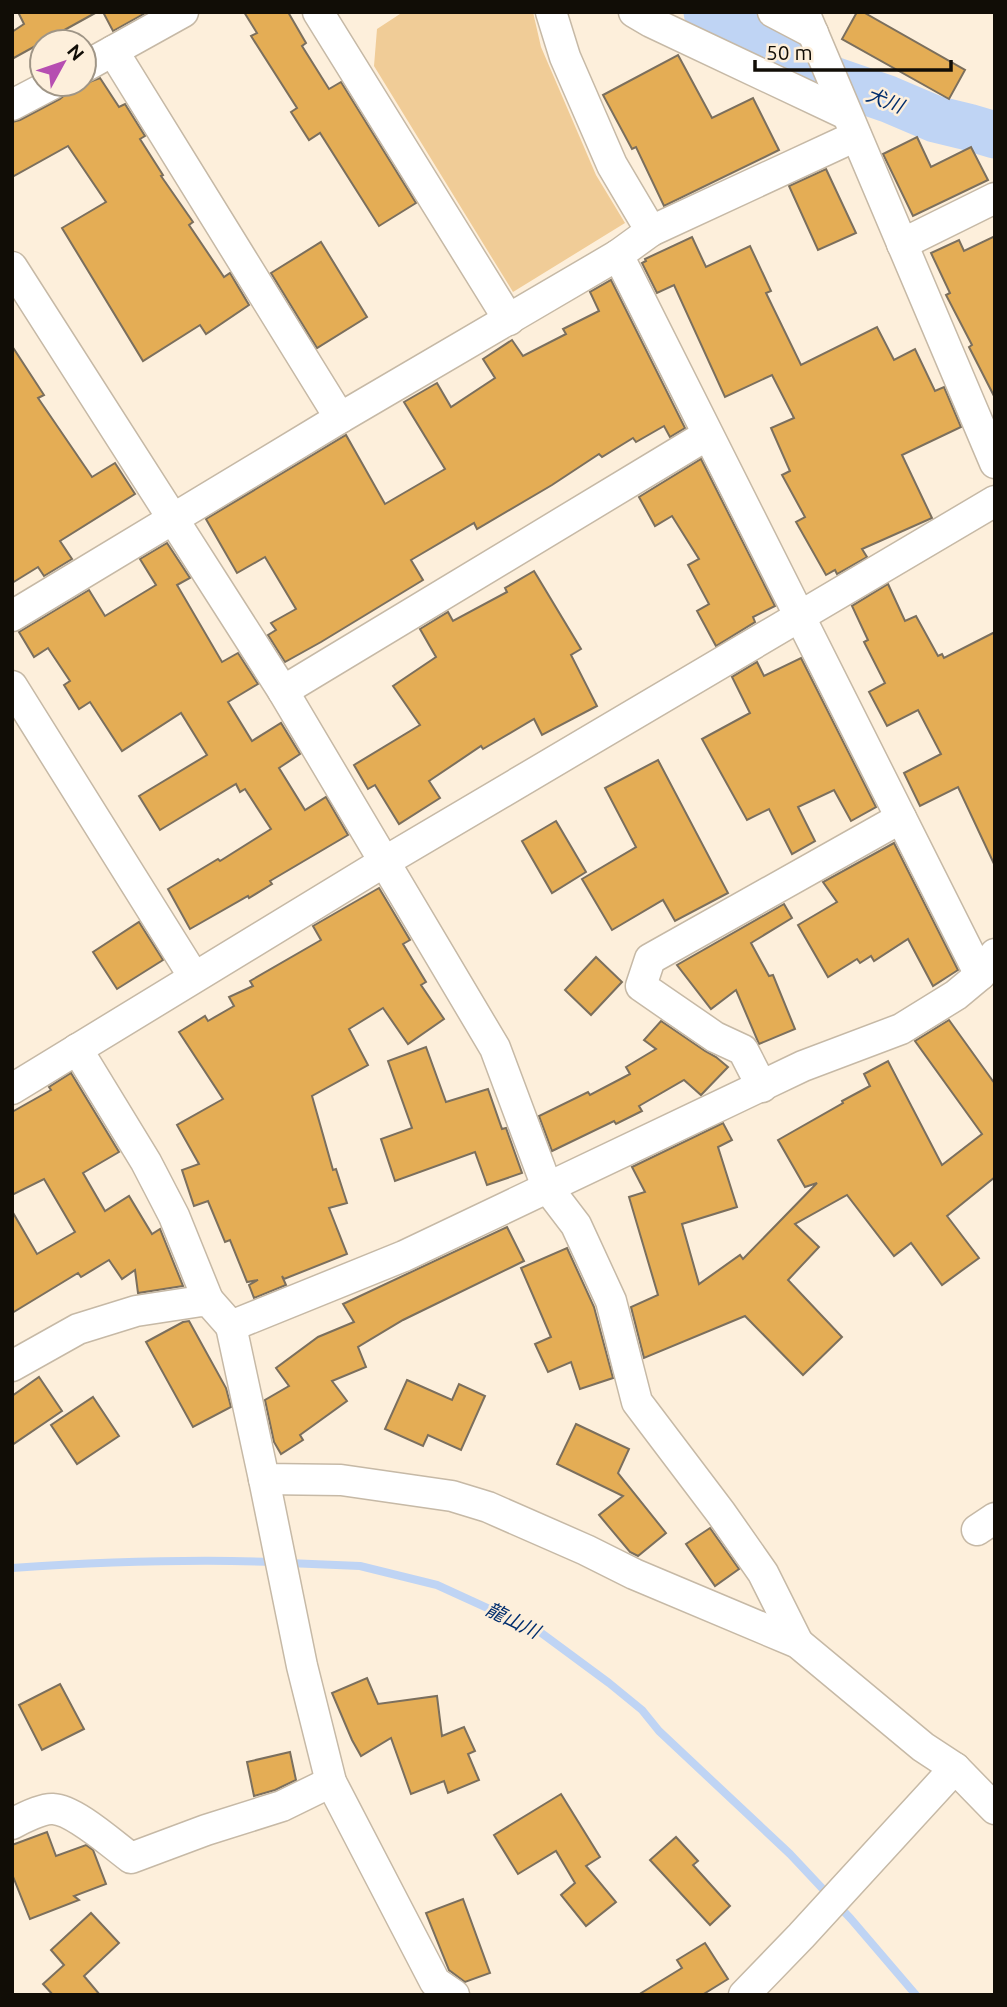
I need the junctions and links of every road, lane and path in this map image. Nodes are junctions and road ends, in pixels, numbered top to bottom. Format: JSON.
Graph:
{"nodes":[{"id":1,"x":183,"y":12,"type":"edge"},
{"id":2,"x":318,"y":12,"type":"edge"},
{"id":3,"x":551,"y":12,"type":"edge"},
{"id":4,"x":634,"y":12,"type":"edge"},
{"id":5,"x":773,"y":12,"type":"edge"},
{"id":6,"x":808,"y":23,"type":"edge"},
{"id":7,"x":113,"y":51,"type":"junction"},
{"id":8,"x":98,"y":59,"type":"edge"},
{"id":9,"x":28,"y":97,"type":"edge"},
{"id":10,"x":12,"y":105,"type":"edge"},
{"id":11,"x":851,"y":125,"type":"junction"},
{"id":12,"x":995,"y":198,"type":"edge"},
{"id":13,"x":651,"y":231,"type":"junction"},
{"id":14,"x":902,"y":244,"type":"junction"},
{"id":15,"x":618,"y":255,"type":"junction"},
{"id":16,"x":12,"y":267,"type":"edge"},
{"id":17,"x":509,"y":320,"type":"junction"},
{"id":18,"x":340,"y":418,"type":"junction"},
{"id":19,"x":707,"y":435,"type":"junction"},
{"id":20,"x":995,"y":463,"type":"edge"},
{"id":21,"x":995,"y":501,"type":"edge"},
{"id":22,"x":174,"y":518,"type":"junction"},
{"id":23,"x":12,"y":616,"type":"edge"},
{"id":24,"x":800,"y":616,"type":"junction"},
{"id":25,"x":12,"y":686,"type":"edge"},
{"id":26,"x":283,"y":691,"type":"junction"},
{"id":27,"x":901,"y":818,"type":"junction"},
{"id":28,"x":384,"y":862,"type":"junction"},
{"id":29,"x":987,"y":964,"type":"edge"},
{"id":30,"x":194,"y":977,"type":"junction"},
{"id":31,"x":77,"y":1049,"type":"junction"},
{"id":32,"x":762,"y":1087,"type":"junction"},
{"id":33,"x":12,"y":1089,"type":"edge"},
{"id":34,"x":547,"y":1187,"type":"junction"},
{"id":35,"x":208,"y":1300,"type":"junction"},
{"id":36,"x":231,"y":1326,"type":"junction"},
{"id":37,"x":12,"y":1366,"type":"edge"},
{"id":38,"x":264,"y":1479,"type":"junction"},
{"id":39,"x":798,"y":1643,"type":"junction"},
{"id":40,"x":946,"y":1778,"type":"junction"},
{"id":41,"x":331,"y":1782,"type":"junction"},
{"id":42,"x":995,"y":1809,"type":"edge"},
{"id":43,"x":12,"y":1824,"type":"edge"},
{"id":44,"x":454,"y":1995,"type":"edge"},
{"id":45,"x":744,"y":1995,"type":"edge"}],
"edges":[{"from":1,"to":7,"type":"street"},
{"from":2,"to":17,"type":"street"},
{"from":3,"to":13,"type":"street"},
{"from":4,"to":11,"type":"street"},
{"from":5,"to":6,"type":"street"},
{"from":6,"to":11,"type":"street"},
{"from":7,"to":8,"type":"street"},
{"from":7,"to":18,"type":"street"},
{"from":9,"to":10,"type":"street"},
{"from":11,"to":13,"type":"street"},
{"from":11,"to":14,"type":"street"},
{"from":12,"to":14,"type":"street"},
{"from":13,"to":15,"type":"street"},
{"from":14,"to":20,"type":"street"},
{"from":15,"to":17,"type":"street"},
{"from":15,"to":19,"type":"street"},
{"from":16,"to":22,"type":"street"},
{"from":17,"to":18,"type":"street"},
{"from":18,"to":22,"type":"street"},
{"from":19,"to":24,"type":"street"},
{"from":19,"to":26,"type":"street"},
{"from":21,"to":24,"type":"street"},
{"from":22,"to":23,"type":"street"},
{"from":22,"to":26,"type":"street"},
{"from":24,"to":27,"type":"street"},
{"from":24,"to":28,"type":"street"},
{"from":25,"to":30,"type":"street"},
{"from":26,"to":28,"type":"street"},
{"from":27,"to":29,"type":"street"},
{"from":27,"to":32,"type":"street"},
{"from":28,"to":30,"type":"street"},
{"from":28,"to":34,"type":"street"},
{"from":29,"to":32,"type":"street"},
{"from":30,"to":31,"type":"street"},
{"from":31,"to":33,"type":"street"},
{"from":31,"to":35,"type":"street"},
{"from":32,"to":34,"type":"street"},
{"from":34,"to":36,"type":"street"},
{"from":34,"to":39,"type":"street"},
{"from":35,"to":36,"type":"street"},
{"from":35,"to":37,"type":"street"},
{"from":36,"to":38,"type":"street"},
{"from":38,"to":39,"type":"street"},
{"from":38,"to":41,"type":"street"},
{"from":39,"to":40,"type":"street"},
{"from":40,"to":42,"type":"street"},
{"from":40,"to":45,"type":"street"},
{"from":41,"to":43,"type":"street"},
{"from":41,"to":44,"type":"street"}]}
